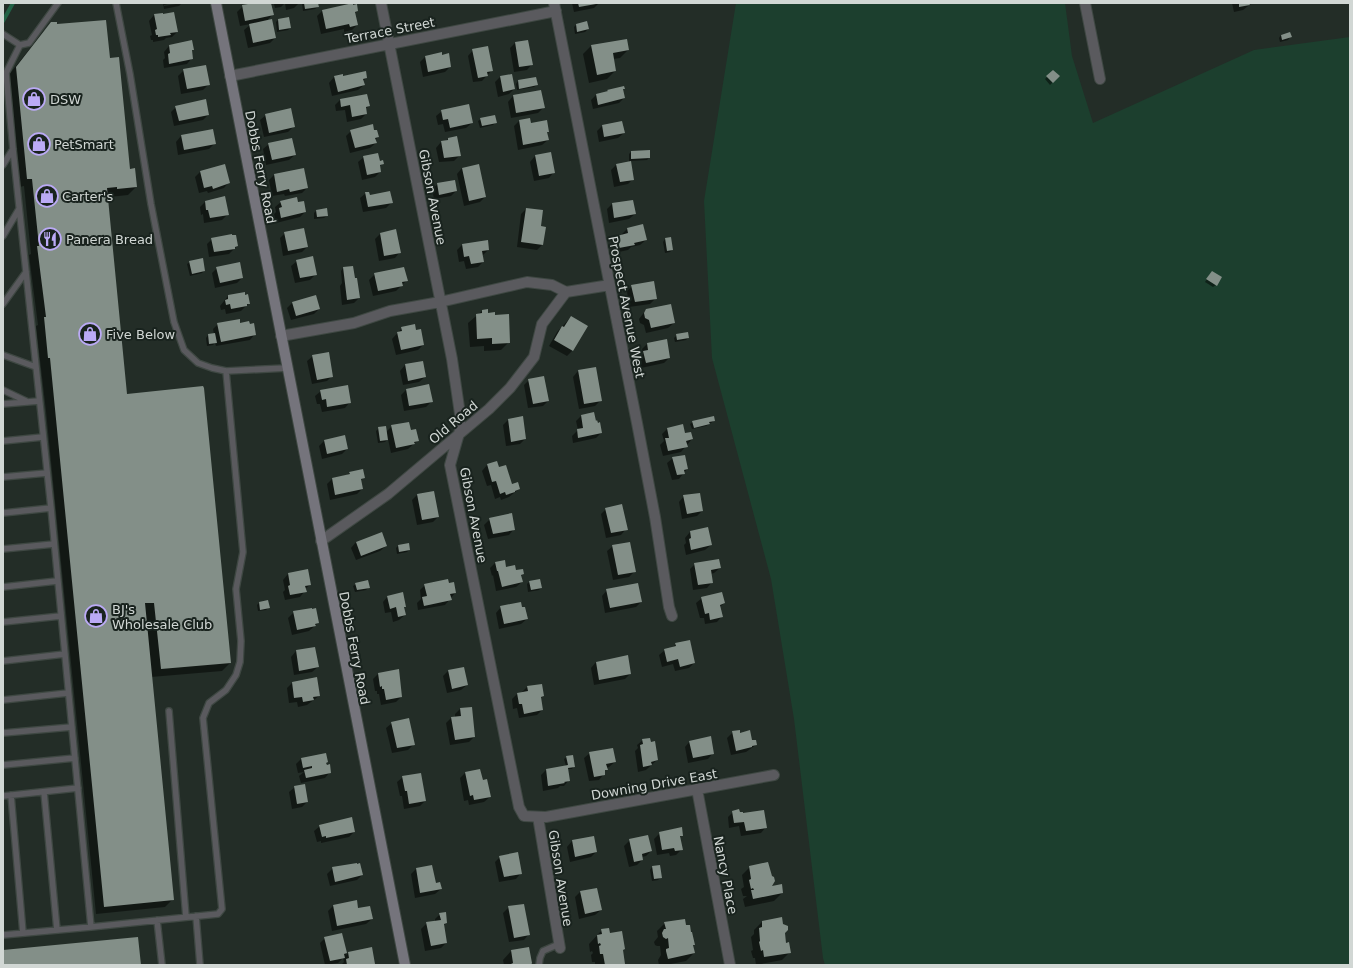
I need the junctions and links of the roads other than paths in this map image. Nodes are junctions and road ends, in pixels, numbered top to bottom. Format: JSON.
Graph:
{"nodes":[{"id":1,"x":58,"y":3,"type":"edge"},
{"id":2,"x":116,"y":3,"type":"edge"},
{"id":3,"x":216,"y":3,"type":"edge"},
{"id":4,"x":381,"y":3,"type":"edge"},
{"id":5,"x":1085,"y":3,"type":"edge"},
{"id":6,"x":555,"y":7,"type":"edge"},
{"id":7,"x":3,"y":34,"type":"edge"},
{"id":8,"x":389,"y":44,"type":"junction"},
{"id":9,"x":20,"y":45,"type":"junction"},
{"id":10,"x":5,"y":76,"type":"edge"},
{"id":11,"x":230,"y":76,"type":"junction"},
{"id":12,"x":1100,"y":79,"type":"dead end"},
{"id":13,"x":3,"y":84,"type":"edge"},
{"id":14,"x":13,"y":149,"type":"junction"},
{"id":15,"x":3,"y":165,"type":"edge"},
{"id":16,"x":19,"y":209,"type":"junction"},
{"id":17,"x":3,"y":236,"type":"edge"},
{"id":18,"x":26,"y":272,"type":"junction"},
{"id":19,"x":610,"y":285,"type":"junction"},
{"id":20,"x":566,"y":292,"type":"junction"},
{"id":21,"x":440,"y":302,"type":"junction"},
{"id":22,"x":3,"y":304,"type":"edge"},
{"id":23,"x":281,"y":336,"type":"junction"},
{"id":24,"x":3,"y":355,"type":"edge"},
{"id":25,"x":36,"y":367,"type":"junction"},
{"id":26,"x":288,"y":368,"type":"junction"},
{"id":27,"x":226,"y":371,"type":"junction"},
{"id":28,"x":3,"y":390,"type":"edge"},
{"id":29,"x":39,"y":401,"type":"junction"},
{"id":30,"x":26,"y":402,"type":"junction"},
{"id":31,"x":3,"y":404,"type":"edge"},
{"id":32,"x":459,"y":434,"type":"junction"},
{"id":33,"x":43,"y":437,"type":"junction"},
{"id":34,"x":3,"y":441,"type":"edge"},
{"id":35,"x":47,"y":473,"type":"junction"},
{"id":36,"x":3,"y":477,"type":"edge"},
{"id":37,"x":50,"y":508,"type":"junction"},
{"id":38,"x":3,"y":513,"type":"edge"},
{"id":39,"x":321,"y":541,"type":"junction"},
{"id":40,"x":54,"y":544,"type":"junction"},
{"id":41,"x":3,"y":549,"type":"edge"},
{"id":42,"x":57,"y":581,"type":"junction"},
{"id":43,"x":3,"y":587,"type":"edge"},
{"id":44,"x":61,"y":616,"type":"junction"},
{"id":45,"x":672,"y":616,"type":"dead end"},
{"id":46,"x":3,"y":622,"type":"edge"},
{"id":47,"x":65,"y":654,"type":"junction"},
{"id":48,"x":3,"y":661,"type":"edge"},
{"id":49,"x":68,"y":693,"type":"junction"},
{"id":50,"x":3,"y":700,"type":"edge"},
{"id":51,"x":169,"y":711,"type":"dead end"},
{"id":52,"x":72,"y":727,"type":"junction"},
{"id":53,"x":3,"y":733,"type":"edge"},
{"id":54,"x":75,"y":758,"type":"junction"},
{"id":55,"x":3,"y":765,"type":"edge"},
{"id":56,"x":774,"y":775,"type":"dead end"},
{"id":57,"x":78,"y":788,"type":"junction"},
{"id":58,"x":697,"y":789,"type":"junction"},
{"id":59,"x":44,"y":792,"type":"junction"},
{"id":60,"x":11,"y":795,"type":"junction"},
{"id":61,"x":3,"y":796,"type":"edge"},
{"id":62,"x":538,"y":817,"type":"junction"},
{"id":63,"x":196,"y":916,"type":"junction"},
{"id":64,"x":186,"y":917,"type":"junction"},
{"id":65,"x":157,"y":920,"type":"junction"},
{"id":66,"x":91,"y":926,"type":"junction"},
{"id":67,"x":58,"y":930,"type":"junction"},
{"id":68,"x":23,"y":933,"type":"junction"},
{"id":69,"x":3,"y":935,"type":"edge"},
{"id":70,"x":559,"y":946,"type":"joint"},
{"id":71,"x":162,"y":965,"type":"edge"},
{"id":72,"x":200,"y":965,"type":"edge"},
{"id":73,"x":405,"y":965,"type":"edge"},
{"id":74,"x":540,"y":965,"type":"edge"},
{"id":75,"x":730,"y":965,"type":"edge"}],
"edges":[{"from":1,"to":9,"type":"lane"},
{"from":2,"to":27,"type":"lane"},
{"from":3,"to":11,"type":"main road","name":"Dobbs Ferry Road"},
{"from":4,"to":8,"type":"street","name":"Gibson Avenue"},
{"from":5,"to":12,"type":"street"},
{"from":6,"to":8,"type":"street","name":"Terrace Street"},
{"from":6,"to":19,"type":"street","name":"Prospect Avenue West"},
{"from":7,"to":9,"type":"lane"},
{"from":8,"to":11,"type":"street","name":"Terrace Street"},
{"from":8,"to":21,"type":"street","name":"Gibson Avenue"},
{"from":9,"to":10,"type":"lane"},
{"from":10,"to":13,"type":"lane"},
{"from":10,"to":14,"type":"lane"},
{"from":11,"to":23,"type":"main road","name":"Dobbs Ferry Road"},
{"from":14,"to":15,"type":"lane"},
{"from":14,"to":16,"type":"lane"},
{"from":16,"to":17,"type":"lane"},
{"from":16,"to":18,"type":"lane"},
{"from":18,"to":22,"type":"lane"},
{"from":18,"to":25,"type":"lane"},
{"from":19,"to":20,"type":"street"},
{"from":19,"to":45,"type":"street","name":"Prospect Avenue West"},
{"from":20,"to":21,"type":"street"},
{"from":20,"to":32,"type":"street","name":"Old Road"},
{"from":21,"to":23,"type":"street"},
{"from":21,"to":32,"type":"street","name":"Gibson Avenue"},
{"from":23,"to":26,"type":"main road","name":"Dobbs Ferry Road"},
{"from":24,"to":25,"type":"lane"},
{"from":25,"to":29,"type":"lane"},
{"from":26,"to":27,"type":"lane"},
{"from":26,"to":39,"type":"main road","name":"Dobbs Ferry Road"},
{"from":27,"to":63,"type":"lane"},
{"from":28,"to":30,"type":"lane"},
{"from":29,"to":30,"type":"lane"},
{"from":29,"to":33,"type":"lane"},
{"from":30,"to":31,"type":"lane"},
{"from":32,"to":39,"type":"street","name":"Old Road"},
{"from":32,"to":62,"type":"street","name":"Gibson Avenue"},
{"from":33,"to":34,"type":"lane"},
{"from":33,"to":35,"type":"lane"},
{"from":35,"to":36,"type":"lane"},
{"from":35,"to":37,"type":"lane"},
{"from":37,"to":38,"type":"lane"},
{"from":37,"to":40,"type":"lane"},
{"from":39,"to":73,"type":"main road","name":"Dobbs Ferry Road"},
{"from":40,"to":41,"type":"lane"},
{"from":40,"to":42,"type":"lane"},
{"from":42,"to":43,"type":"lane"},
{"from":42,"to":44,"type":"lane"},
{"from":44,"to":46,"type":"lane"},
{"from":44,"to":47,"type":"lane"},
{"from":47,"to":48,"type":"lane"},
{"from":47,"to":49,"type":"lane"},
{"from":49,"to":50,"type":"lane"},
{"from":49,"to":52,"type":"lane"},
{"from":51,"to":64,"type":"lane"},
{"from":52,"to":53,"type":"lane"},
{"from":52,"to":54,"type":"lane"},
{"from":54,"to":55,"type":"lane"},
{"from":54,"to":57,"type":"lane"},
{"from":56,"to":58,"type":"street","name":"Downing Drive East"},
{"from":57,"to":59,"type":"lane"},
{"from":57,"to":66,"type":"lane"},
{"from":58,"to":62,"type":"street","name":"Downing Drive East"},
{"from":58,"to":75,"type":"street","name":"Nancy Place"},
{"from":59,"to":60,"type":"lane"},
{"from":59,"to":67,"type":"lane"},
{"from":60,"to":61,"type":"lane"},
{"from":60,"to":68,"type":"lane"},
{"from":62,"to":70,"type":"street","name":"Gibson Avenue"},
{"from":63,"to":64,"type":"lane"},
{"from":63,"to":72,"type":"lane"},
{"from":64,"to":65,"type":"lane"},
{"from":65,"to":66,"type":"lane"},
{"from":65,"to":71,"type":"lane"},
{"from":66,"to":67,"type":"lane"},
{"from":67,"to":68,"type":"lane"},
{"from":68,"to":69,"type":"lane"},
{"from":70,"to":74,"type":"lane"}]}
